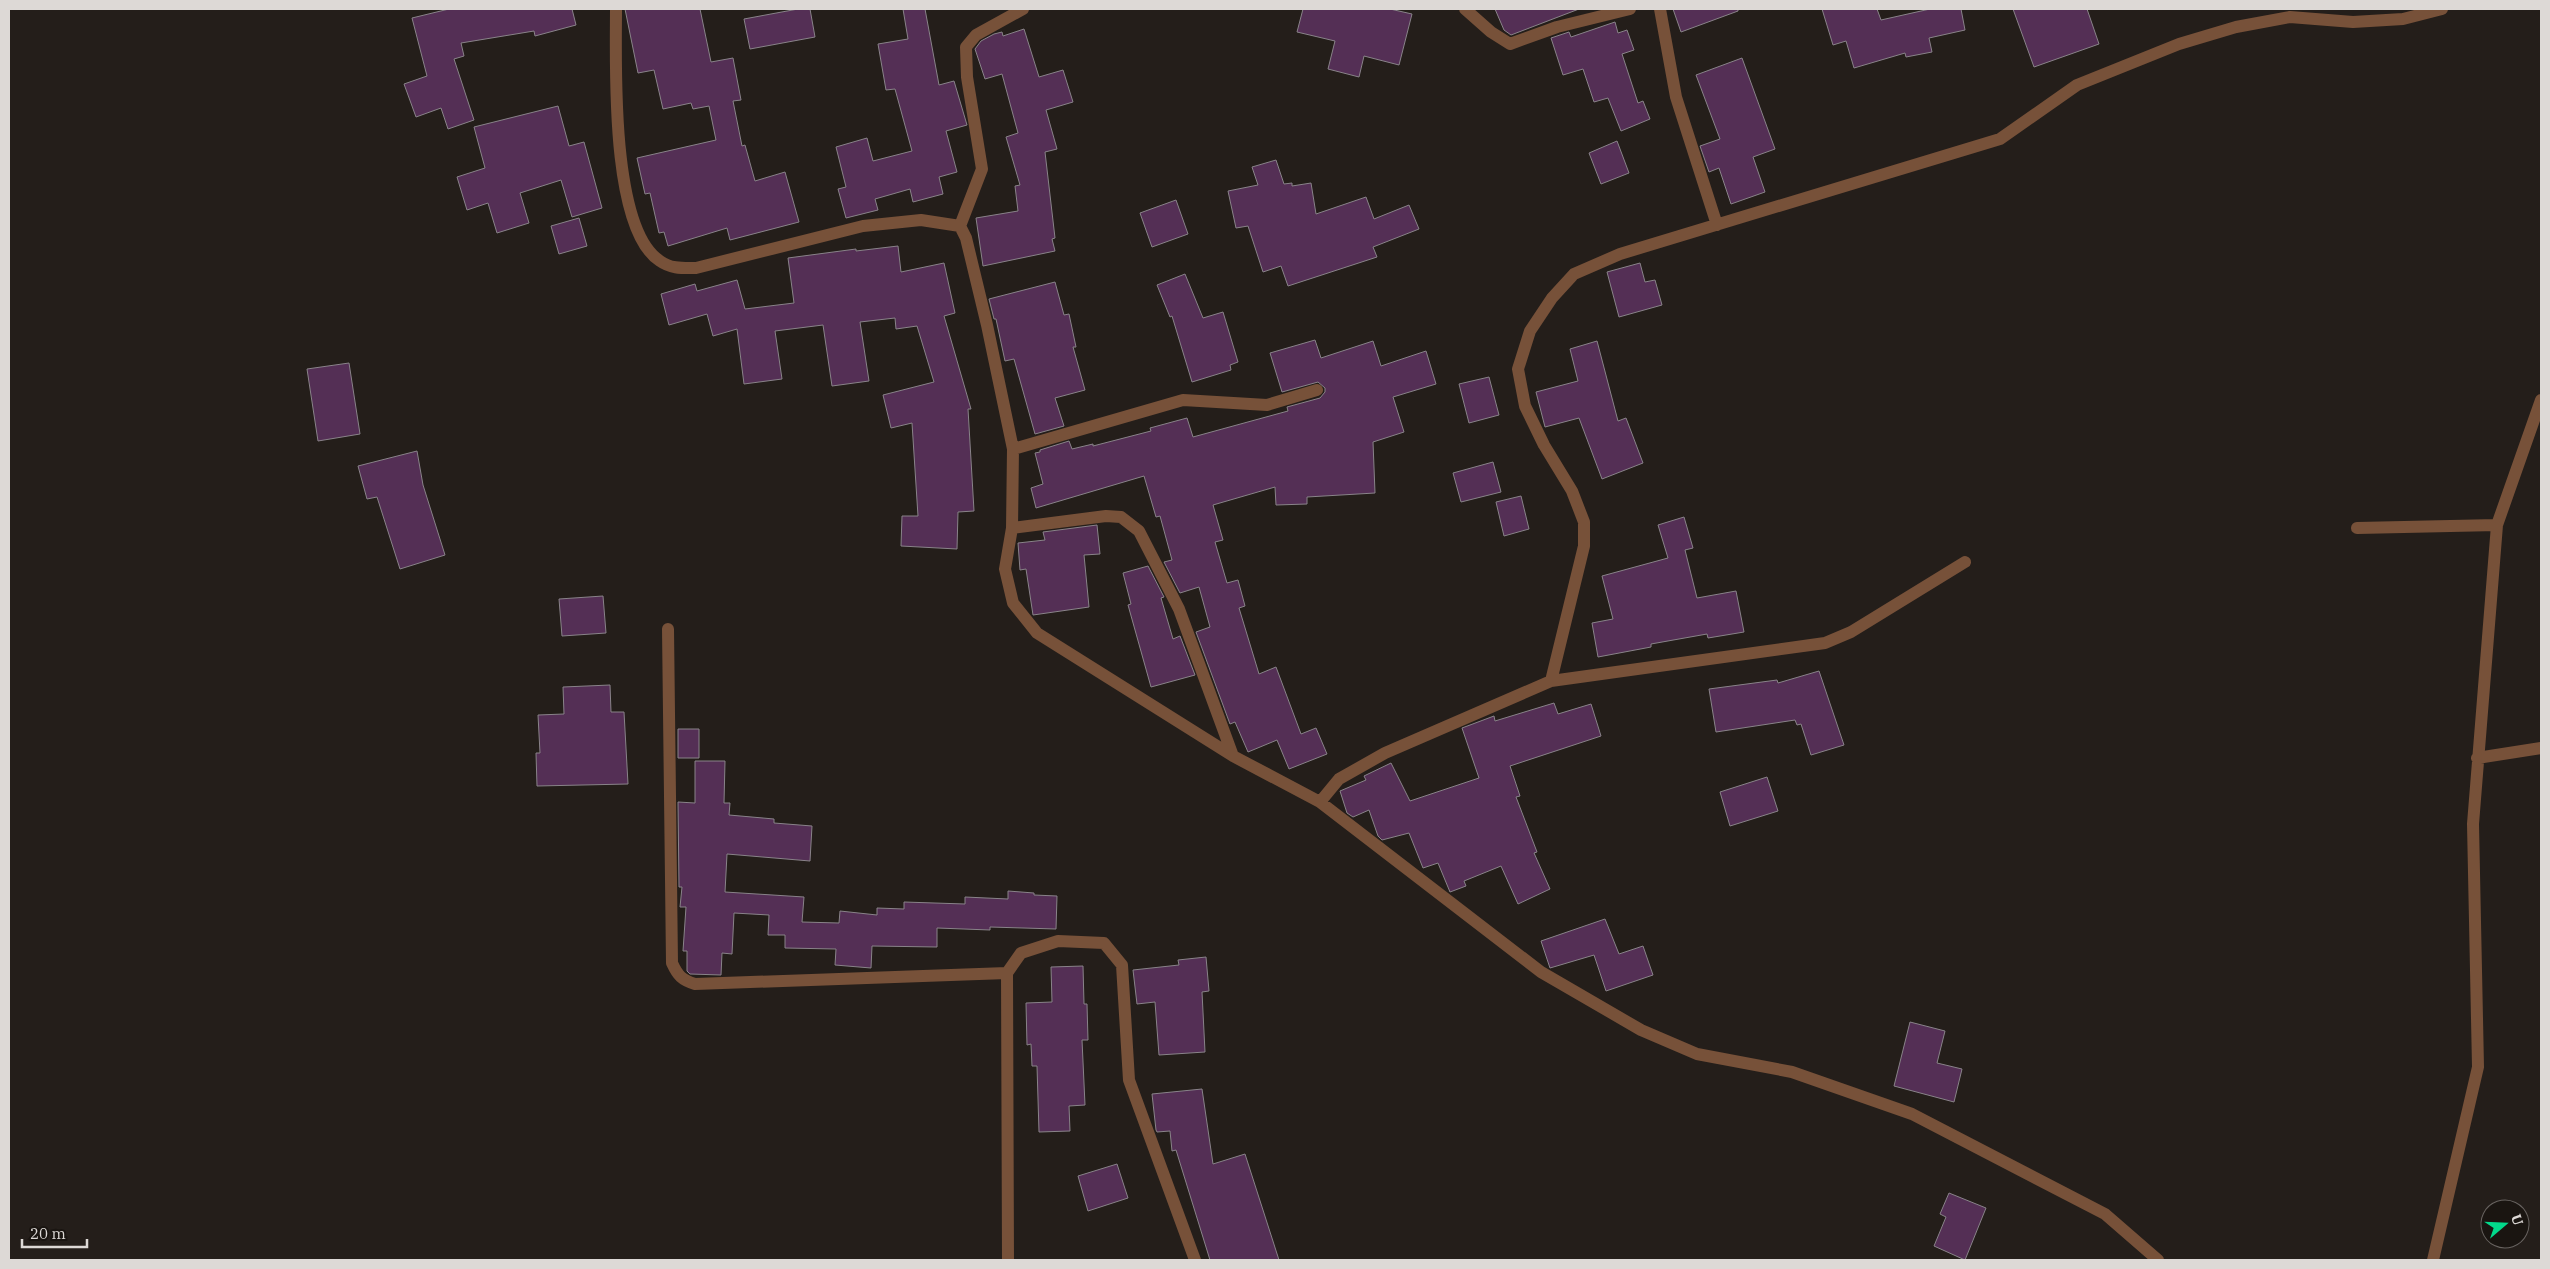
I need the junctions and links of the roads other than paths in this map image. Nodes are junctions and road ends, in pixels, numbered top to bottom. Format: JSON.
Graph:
{"nodes":[{"id":1,"x":616,"y":9,"type":"edge"},
{"id":2,"x":1023,"y":9,"type":"edge"},
{"id":3,"x":1465,"y":9,"type":"edge"},
{"id":4,"x":1630,"y":9,"type":"edge"},
{"id":5,"x":1660,"y":9,"type":"edge"},
{"id":6,"x":2442,"y":9,"type":"edge"},
{"id":7,"x":1717,"y":225,"type":"junction"},
{"id":8,"x":960,"y":226,"type":"junction"},
{"id":9,"x":1317,"y":390,"type":"dead end"},
{"id":10,"x":2541,"y":400,"type":"edge"},
{"id":11,"x":2538,"y":414,"type":"edge"},
{"id":12,"x":1013,"y":449,"type":"junction"},
{"id":13,"x":2497,"y":525,"type":"junction"},
{"id":14,"x":1012,"y":528,"type":"junction"},
{"id":15,"x":2357,"y":528,"type":"dead end"},
{"id":16,"x":1965,"y":562,"type":"dead end"},
{"id":17,"x":668,"y":629,"type":"dead end"},
{"id":18,"x":1551,"y":681,"type":"junction"},
{"id":19,"x":2541,"y":748,"type":"edge"},
{"id":20,"x":1233,"y":756,"type":"junction"},
{"id":21,"x":2477,"y":758,"type":"junction"},
{"id":22,"x":1320,"y":802,"type":"junction"},
{"id":23,"x":1007,"y":973,"type":"junction"},
{"id":24,"x":1008,"y":1260,"type":"edge"},
{"id":25,"x":1195,"y":1260,"type":"edge"},
{"id":26,"x":2158,"y":1260,"type":"edge"},
{"id":27,"x":2433,"y":1260,"type":"edge"}],
"edges":[{"from":1,"to":8,"type":"street"},
{"from":2,"to":8,"type":"street"},
{"from":3,"to":4,"type":"street"},
{"from":5,"to":7,"type":"street"},
{"from":6,"to":7,"type":"street"},
{"from":7,"to":18,"type":"street"},
{"from":8,"to":12,"type":"street"},
{"from":9,"to":12,"type":"street"},
{"from":10,"to":11,"type":"street"},
{"from":11,"to":13,"type":"street"},
{"from":12,"to":14,"type":"street"},
{"from":13,"to":15,"type":"street"},
{"from":13,"to":21,"type":"street"},
{"from":14,"to":20,"type":"street"},
{"from":14,"to":20,"type":"street"},
{"from":16,"to":18,"type":"street"},
{"from":17,"to":23,"type":"street"},
{"from":18,"to":22,"type":"street"},
{"from":19,"to":21,"type":"street"},
{"from":20,"to":22,"type":"street"},
{"from":21,"to":27,"type":"street"},
{"from":22,"to":26,"type":"street"},
{"from":23,"to":24,"type":"street"},
{"from":23,"to":25,"type":"street"}]}
